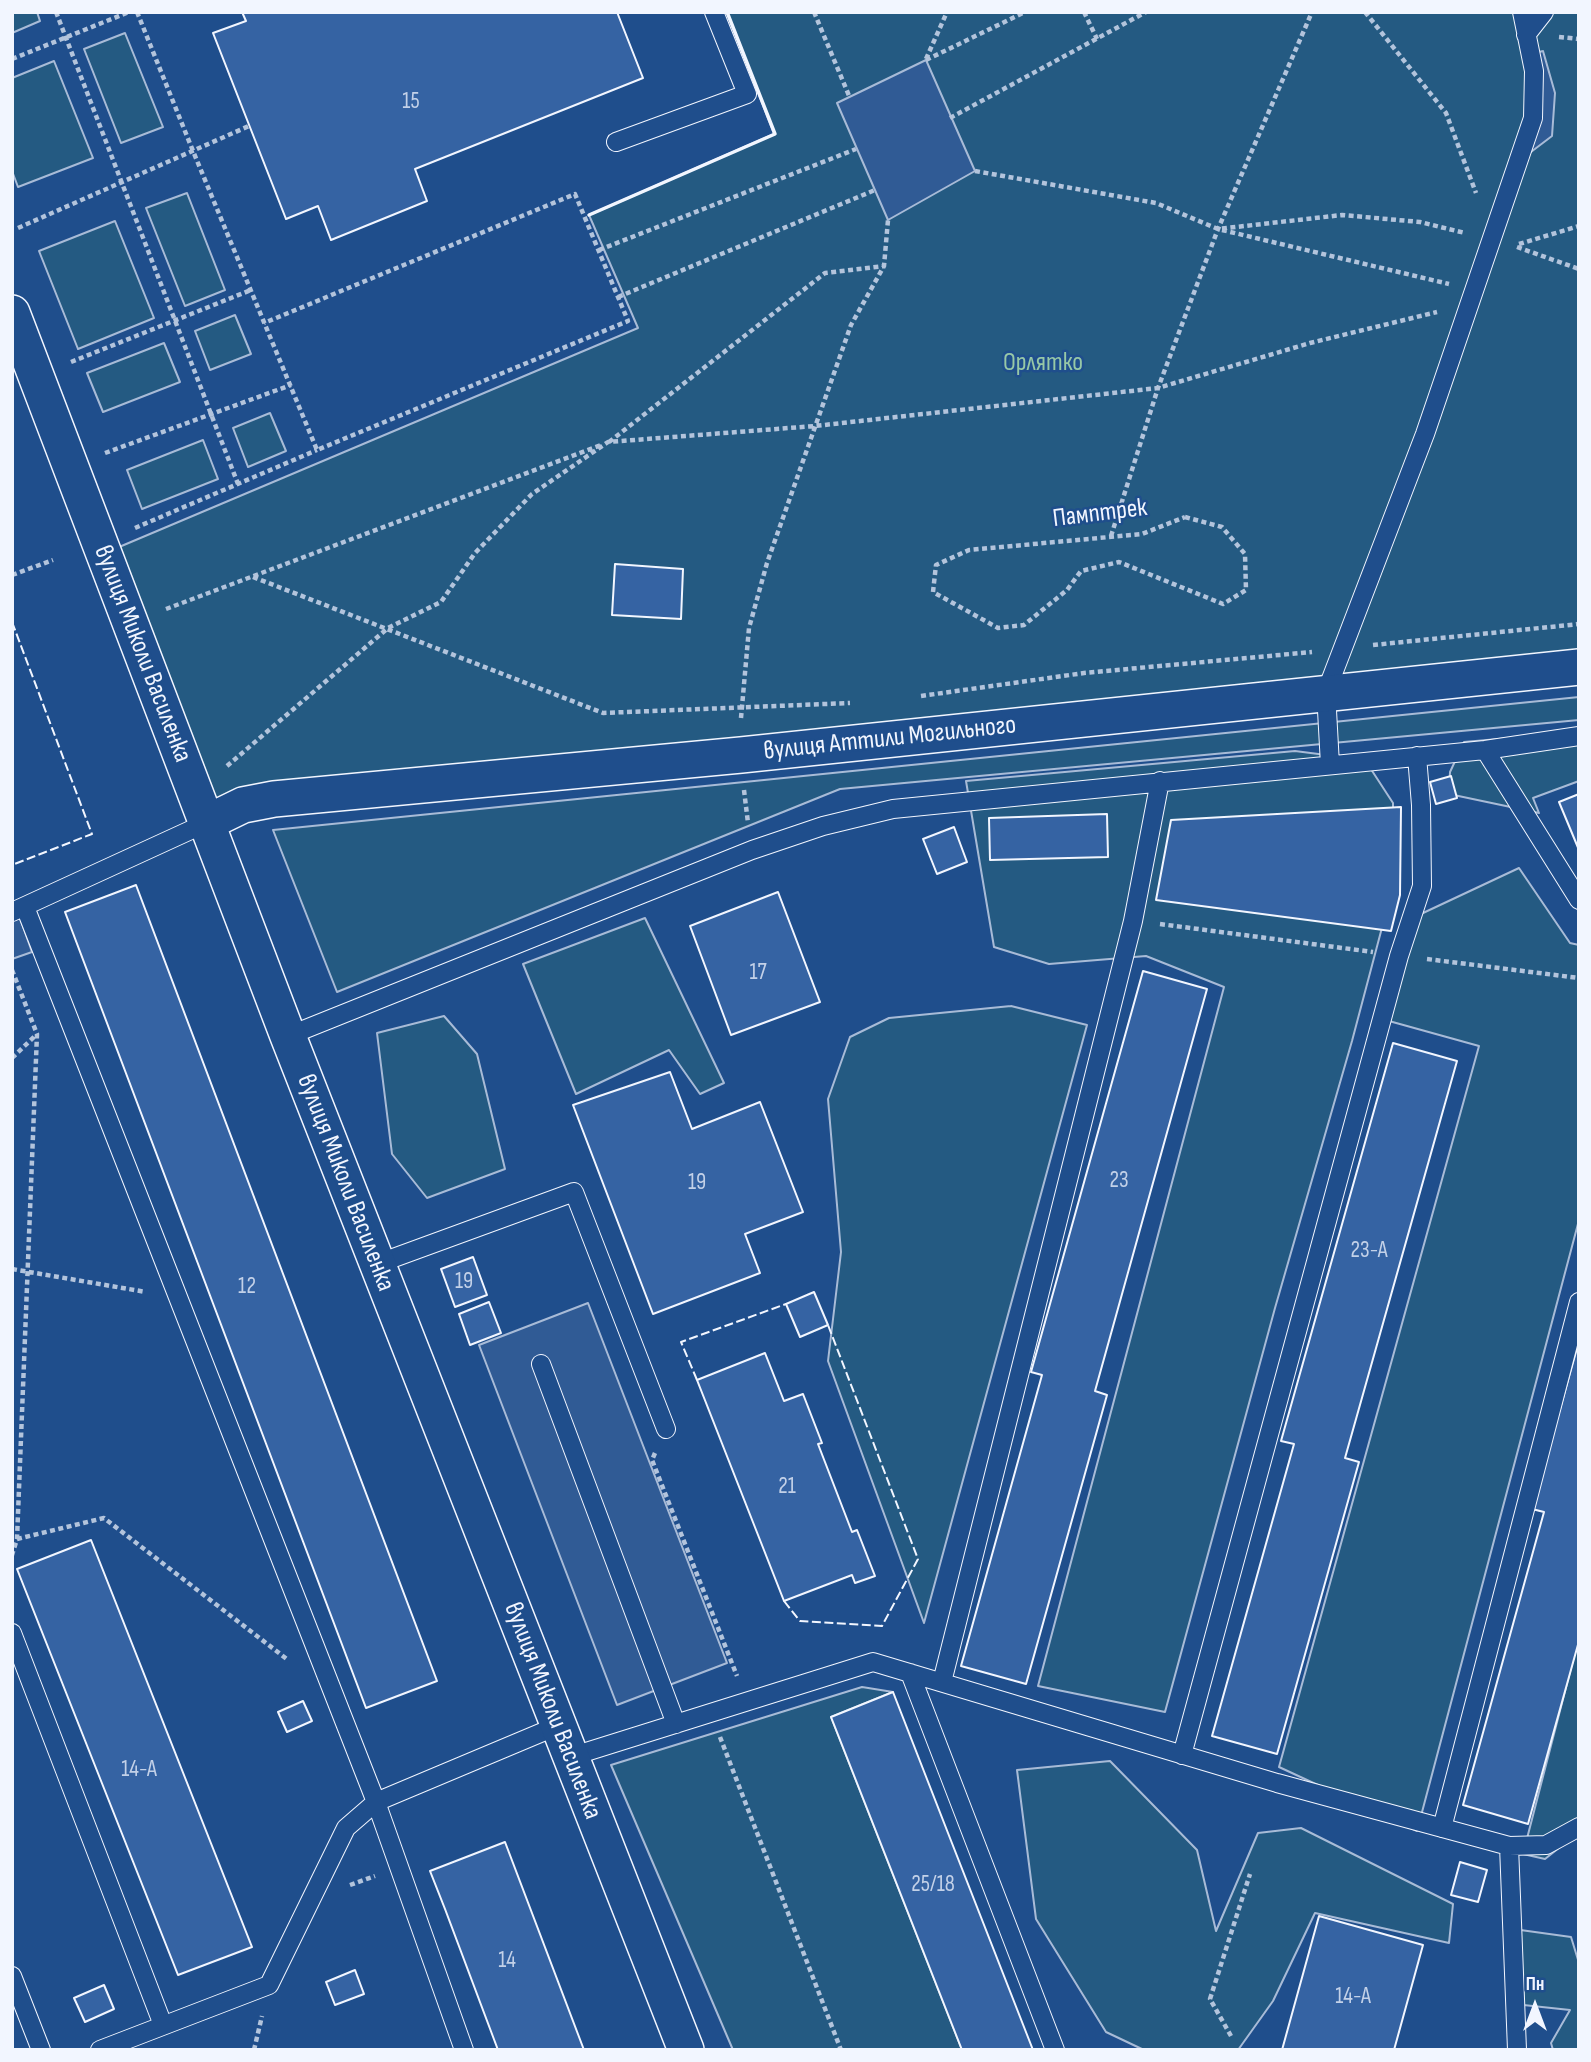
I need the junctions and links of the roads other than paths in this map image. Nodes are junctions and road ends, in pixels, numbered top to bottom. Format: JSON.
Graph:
{"nodes":[{"id":1,"x":714,"y":12,"type":"edge"},
{"id":2,"x":1522,"y":12,"type":"edge"},
{"id":3,"x":1544,"y":12,"type":"edge"},
{"id":4,"x":1526,"y":35,"type":"junction"},
{"id":5,"x":616,"y":142,"type":"dead end"},
{"id":6,"x":12,"y":313,"type":"edge"},
{"id":7,"x":1579,"y":667,"type":"edge"},
{"id":8,"x":1326,"y":692,"type":"junction"},
{"id":9,"x":1579,"y":736,"type":"edge"},
{"id":10,"x":1485,"y":750,"type":"junction"},
{"id":11,"x":1417,"y":756,"type":"junction"},
{"id":12,"x":1330,"y":765,"type":"junction"},
{"id":13,"x":1160,"y":780,"type":"junction"},
{"id":14,"x":206,"y":823,"type":"junction"},
{"id":15,"x":1579,"y":900,"type":"edge"},
{"id":16,"x":18,"y":910,"type":"edge"},
{"id":17,"x":288,"y":1036,"type":"junction"},
{"id":18,"x":377,"y":1264,"type":"junction"},
{"id":19,"x":1579,"y":1302,"type":"edge"},
{"id":20,"x":541,"y":1364,"type":"dead end"},
{"id":21,"x":666,"y":1429,"type":"road end"},
{"id":22,"x":12,"y":1633,"type":"edge"},
{"id":23,"x":910,"y":1673,"type":"junction"},
{"id":24,"x":942,"y":1682,"type":"junction"},
{"id":25,"x":676,"y":1724,"type":"junction"},
{"id":26,"x":564,"y":1742,"type":"junction"},
{"id":27,"x":1182,"y":1755,"type":"junction"},
{"id":28,"x":376,"y":1802,"type":"junction"},
{"id":29,"x":1579,"y":1827,"type":"edge"},
{"id":30,"x":1442,"y":1828,"type":"junction"},
{"id":31,"x":1509,"y":1846,"type":"junction"},
{"id":32,"x":12,"y":1976,"type":"edge"},
{"id":33,"x":163,"y":2025,"type":"junction"},
{"id":34,"x":41,"y":2050,"type":"edge"},
{"id":35,"x":100,"y":2050,"type":"edge"},
{"id":36,"x":464,"y":2050,"type":"edge"},
{"id":37,"x":686,"y":2050,"type":"edge"},
{"id":38,"x":1055,"y":2050,"type":"edge"},
{"id":39,"x":1517,"y":2050,"type":"edge"}],
"edges":[{"from":1,"to":5,"type":"lane"},
{"from":2,"to":4,"type":"lane"},
{"from":3,"to":4,"type":"lane"},
{"from":4,"to":8,"type":"lane"},
{"from":6,"to":14,"type":"street","name":"вулиця Миколи Василенка"},
{"from":7,"to":8,"type":"street","name":"вулиця Аттили Могильного"},
{"from":8,"to":12,"type":"lane"},
{"from":8,"to":14,"type":"street","name":"вулиця Аттили Могильного"},
{"from":9,"to":10,"type":"lane"},
{"from":10,"to":11,"type":"lane"},
{"from":10,"to":15,"type":"lane"},
{"from":11,"to":12,"type":"lane"},
{"from":11,"to":27,"type":"lane"},
{"from":12,"to":13,"type":"lane"},
{"from":13,"to":17,"type":"lane"},
{"from":13,"to":24,"type":"lane"},
{"from":14,"to":16,"type":"lane"},
{"from":14,"to":17,"type":"street","name":"вулиця Миколи Василенка"},
{"from":16,"to":28,"type":"lane"},
{"from":17,"to":18,"type":"street","name":"вулиця Миколи Василенка"},
{"from":18,"to":21,"type":"lane"},
{"from":18,"to":26,"type":"street","name":"вулиця Миколи Василенка"},
{"from":19,"to":30,"type":"lane"},
{"from":20,"to":25,"type":"lane"},
{"from":22,"to":33,"type":"lane"},
{"from":23,"to":24,"type":"lane"},
{"from":23,"to":25,"type":"lane"},
{"from":23,"to":38,"type":"lane"},
{"from":24,"to":27,"type":"lane"},
{"from":25,"to":26,"type":"lane"},
{"from":26,"to":28,"type":"lane"},
{"from":26,"to":37,"type":"street","name":"вулиця Миколи Василенка"},
{"from":27,"to":30,"type":"lane"},
{"from":28,"to":33,"type":"lane"},
{"from":28,"to":36,"type":"lane"},
{"from":29,"to":31,"type":"lane"},
{"from":30,"to":31,"type":"lane"},
{"from":31,"to":39,"type":"lane"},
{"from":32,"to":34,"type":"lane"},
{"from":33,"to":35,"type":"lane"}]}
